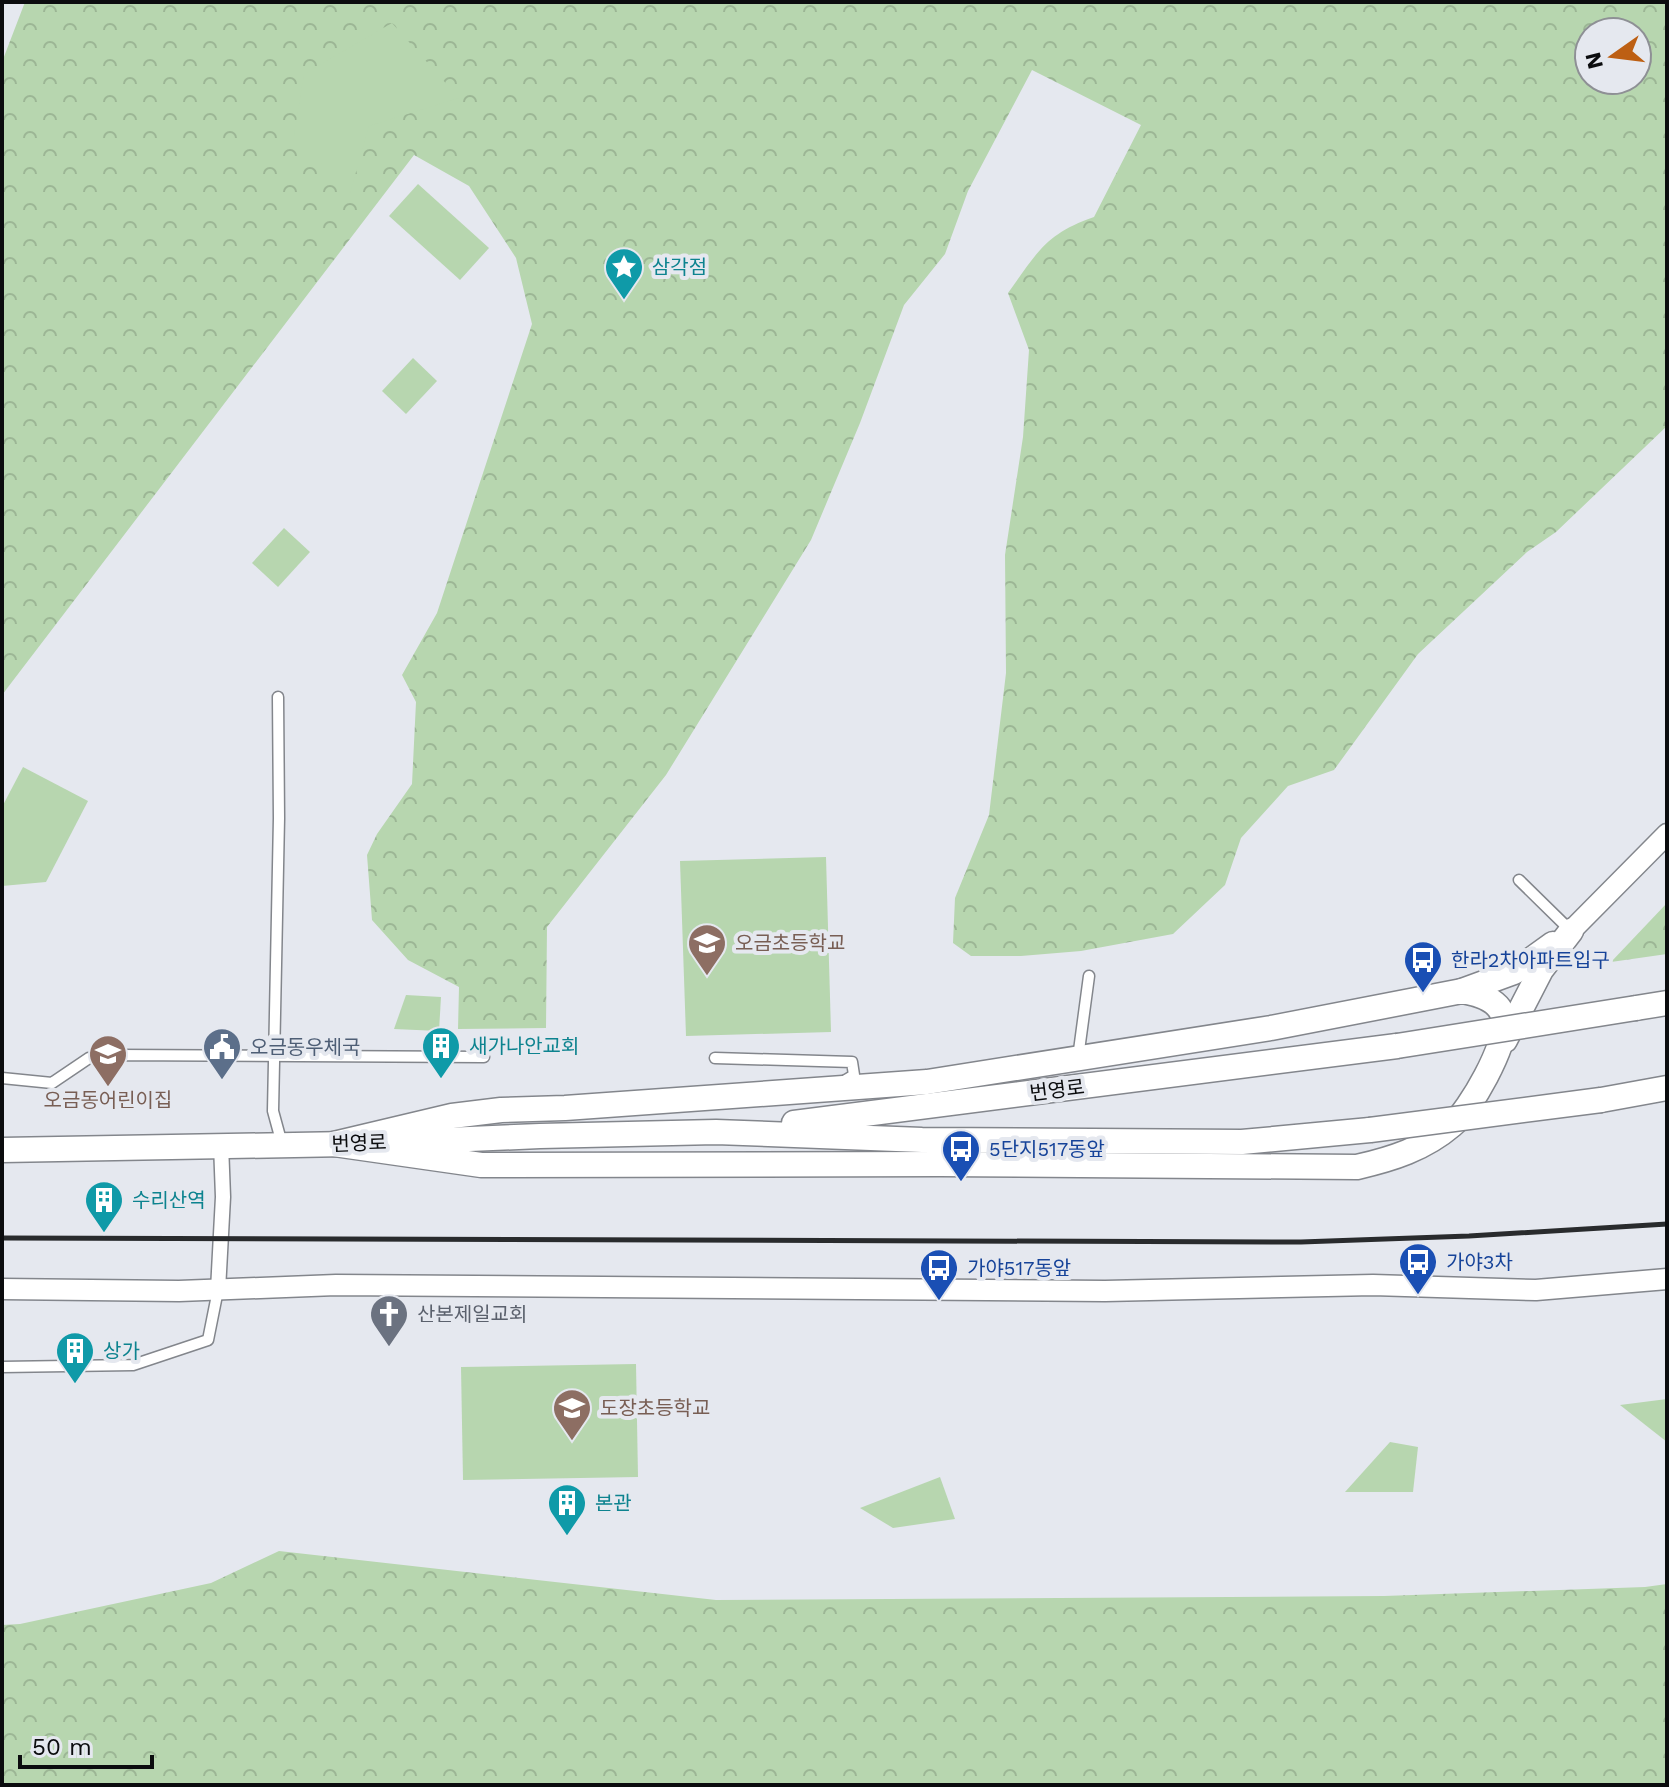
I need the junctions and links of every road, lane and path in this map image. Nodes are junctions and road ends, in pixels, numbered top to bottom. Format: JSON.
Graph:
{"nodes":[{"id":1,"x":278,"y":697,"type":"dead end"},
{"id":2,"x":1667,"y":834,"type":"edge"},
{"id":3,"x":1519,"y":880,"type":"dead end"},
{"id":4,"x":1571,"y":931,"type":"junction"},
{"id":5,"x":1089,"y":976,"type":"dead end"},
{"id":6,"x":1462,"y":991,"type":"junction"},
{"id":7,"x":1667,"y":1003,"type":"edge"},
{"id":8,"x":1497,"y":1056,"type":"junction"},
{"id":9,"x":276,"y":1057,"type":"junction"},
{"id":10,"x":484,"y":1057,"type":"dead end"},
{"id":11,"x":715,"y":1058,"type":"dead end"},
{"id":12,"x":1078,"y":1058,"type":"junction"},
{"id":13,"x":2,"y":1078,"type":"edge"},
{"id":14,"x":1667,"y":1088,"type":"edge"},
{"id":15,"x":828,"y":1090,"type":"junction"},
{"id":16,"x":716,"y":1132,"type":"junction"},
{"id":17,"x":221,"y":1144,"type":"junction"},
{"id":18,"x":282,"y":1144,"type":"junction"},
{"id":19,"x":334,"y":1144,"type":"junction"},
{"id":20,"x":2,"y":1150,"type":"edge"},
{"id":21,"x":1667,"y":1279,"type":"edge"},
{"id":22,"x":2,"y":1289,"type":"edge"},
{"id":23,"x":218,"y":1290,"type":"junction"},
{"id":24,"x":2,"y":1367,"type":"edge"}],
"edges":[{"from":1,"to":9,"type":"lane"},
{"from":2,"to":4,"type":"street"},
{"from":3,"to":4,"type":"lane"},
{"from":4,"to":6,"type":"street"},
{"from":4,"to":8,"type":"street"},
{"from":5,"to":12,"type":"lane"},
{"from":6,"to":8,"type":"street"},
{"from":6,"to":12,"type":"street"},
{"from":7,"to":16,"type":"street","name":"번영로","bridge":true},
{"from":8,"to":19,"type":"street"},
{"from":9,"to":10,"type":"lane"},
{"from":9,"to":13,"type":"lane"},
{"from":9,"to":18,"type":"lane"},
{"from":11,"to":15,"type":"lane"},
{"from":12,"to":15,"type":"street"},
{"from":14,"to":16,"type":"street","name":"번영로","bridge":true},
{"from":15,"to":19,"type":"street"},
{"from":16,"to":19,"type":"street","name":"번영로"},
{"from":17,"to":18,"type":"street","name":"번영로"},
{"from":17,"to":20,"type":"street","name":"번영로"},
{"from":17,"to":23,"type":"street"},
{"from":18,"to":19,"type":"street","name":"번영로"},
{"from":21,"to":23,"type":"street"},
{"from":22,"to":23,"type":"street"},
{"from":23,"to":24,"type":"lane"}]}
